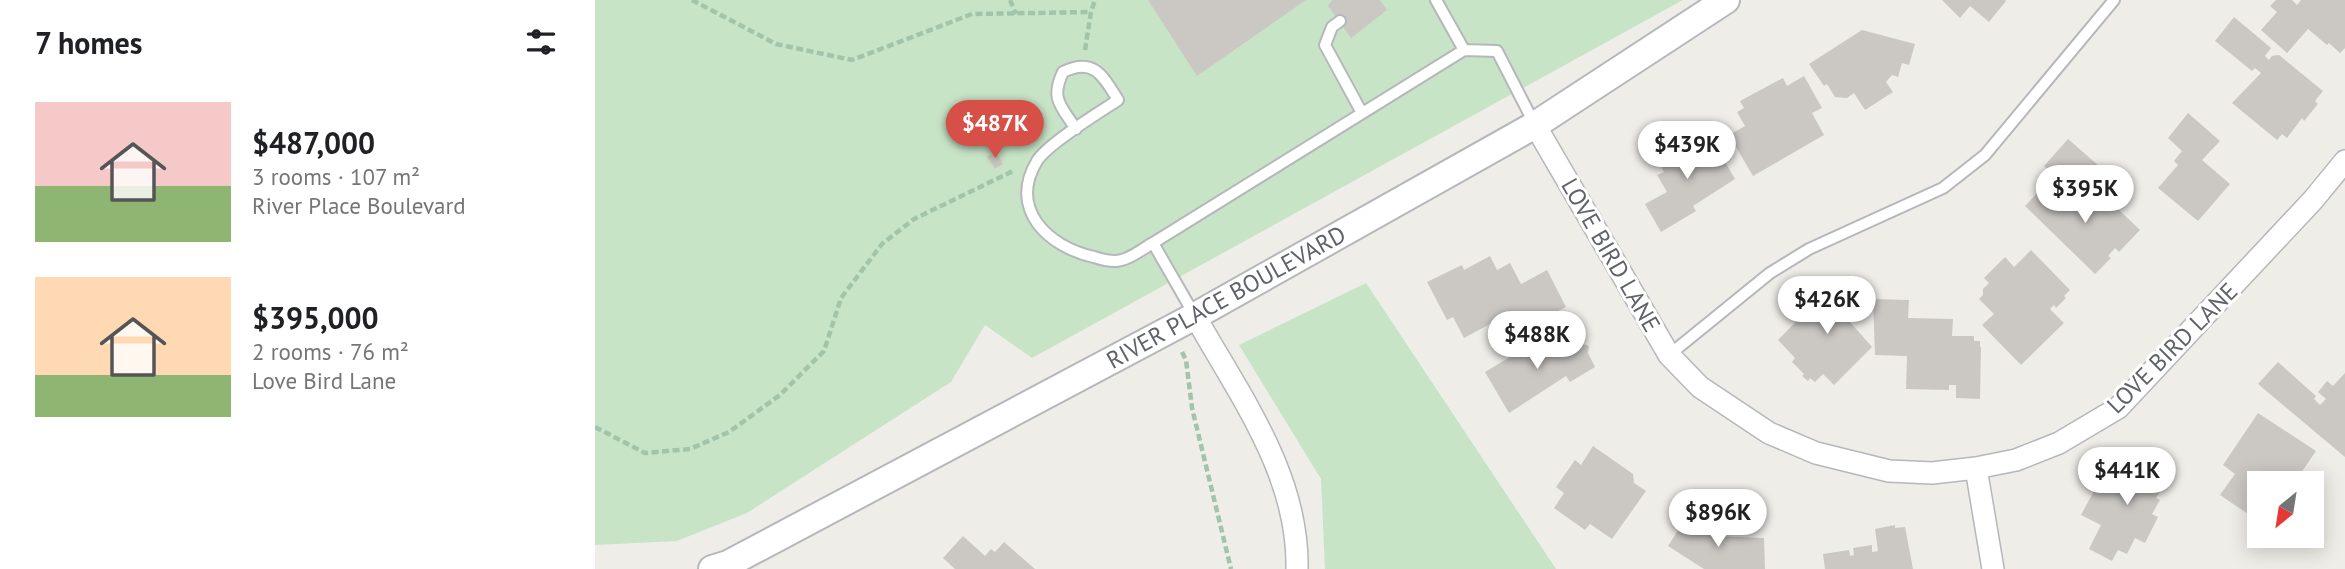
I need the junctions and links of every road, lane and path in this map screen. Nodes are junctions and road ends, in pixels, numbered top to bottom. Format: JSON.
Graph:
{"nodes":[{"id":1,"x":692,"y":0,"type":"edge"},
{"id":2,"x":1010,"y":0,"type":"edge"},
{"id":3,"x":1095,"y":0,"type":"edge"},
{"id":4,"x":1436,"y":0,"type":"edge"},
{"id":5,"x":1726,"y":0,"type":"edge"},
{"id":6,"x":2114,"y":0,"type":"edge"},
{"id":7,"x":1091,"y":12,"type":"junction"},
{"id":8,"x":1016,"y":13,"type":"junction"},
{"id":9,"x":1340,"y":21,"type":"dead end"},
{"id":10,"x":1085,"y":49,"type":"junction"},
{"id":11,"x":1464,"y":50,"type":"junction"},
{"id":12,"x":1073,"y":54,"type":"dead end"},
{"id":13,"x":1082,"y":66,"type":"junction"},
{"id":14,"x":1362,"y":113,"type":"junction"},
{"id":15,"x":1535,"y":125,"type":"junction"},
{"id":16,"x":1076,"y":129,"type":"junction"},
{"id":17,"x":2345,"y":161,"type":"edge"},
{"id":18,"x":1017,"y":169,"type":"dead end"},
{"id":19,"x":1153,"y":243,"type":"junction"},
{"id":20,"x":1184,"y":321,"type":"junction"},
{"id":21,"x":1669,"y":355,"type":"junction"},
{"id":22,"x":595,"y":427,"type":"edge"},
{"id":23,"x":1976,"y":468,"type":"junction"},
{"id":24,"x":723,"y":567,"type":"edge"},
{"id":25,"x":1231,"y":569,"type":"edge"},
{"id":26,"x":1297,"y":569,"type":"edge"},
{"id":27,"x":1993,"y":569,"type":"edge"}],
"edges":[{"from":1,"to":8,"type":"path"},
{"from":2,"to":8,"type":"path"},
{"from":3,"to":7,"type":"path"},
{"from":4,"to":11,"type":"lane"},
{"from":5,"to":15,"type":"street","name":"RIVER PLACE BOULEVARD"},
{"from":6,"to":21,"type":"lane"},
{"from":7,"to":8,"type":"path"},
{"from":7,"to":10,"type":"path"},
{"from":9,"to":14,"type":"lane"},
{"from":10,"to":12,"type":"path"},
{"from":10,"to":13,"type":"path"},
{"from":11,"to":14,"type":"lane"},
{"from":11,"to":15,"type":"lane"},
{"from":13,"to":16,"type":"lane"},
{"from":13,"to":16,"type":"lane"},
{"from":14,"to":19,"type":"lane"},
{"from":15,"to":20,"type":"street","name":"RIVER PLACE BOULEVARD"},
{"from":15,"to":21,"type":"street","name":"LOVE BIRD LANE"},
{"from":16,"to":19,"type":"lane"},
{"from":17,"to":23,"type":"street","name":"LOVE BIRD LANE"},
{"from":18,"to":22,"type":"path"},
{"from":19,"to":20,"type":"lane"},
{"from":20,"to":24,"type":"street","name":"RIVER PLACE BOULEVARD"},
{"from":20,"to":25,"type":"path"},
{"from":20,"to":26,"type":"street"},
{"from":21,"to":23,"type":"street","name":"LOVE BIRD LANE"},
{"from":23,"to":27,"type":"street"}]}
